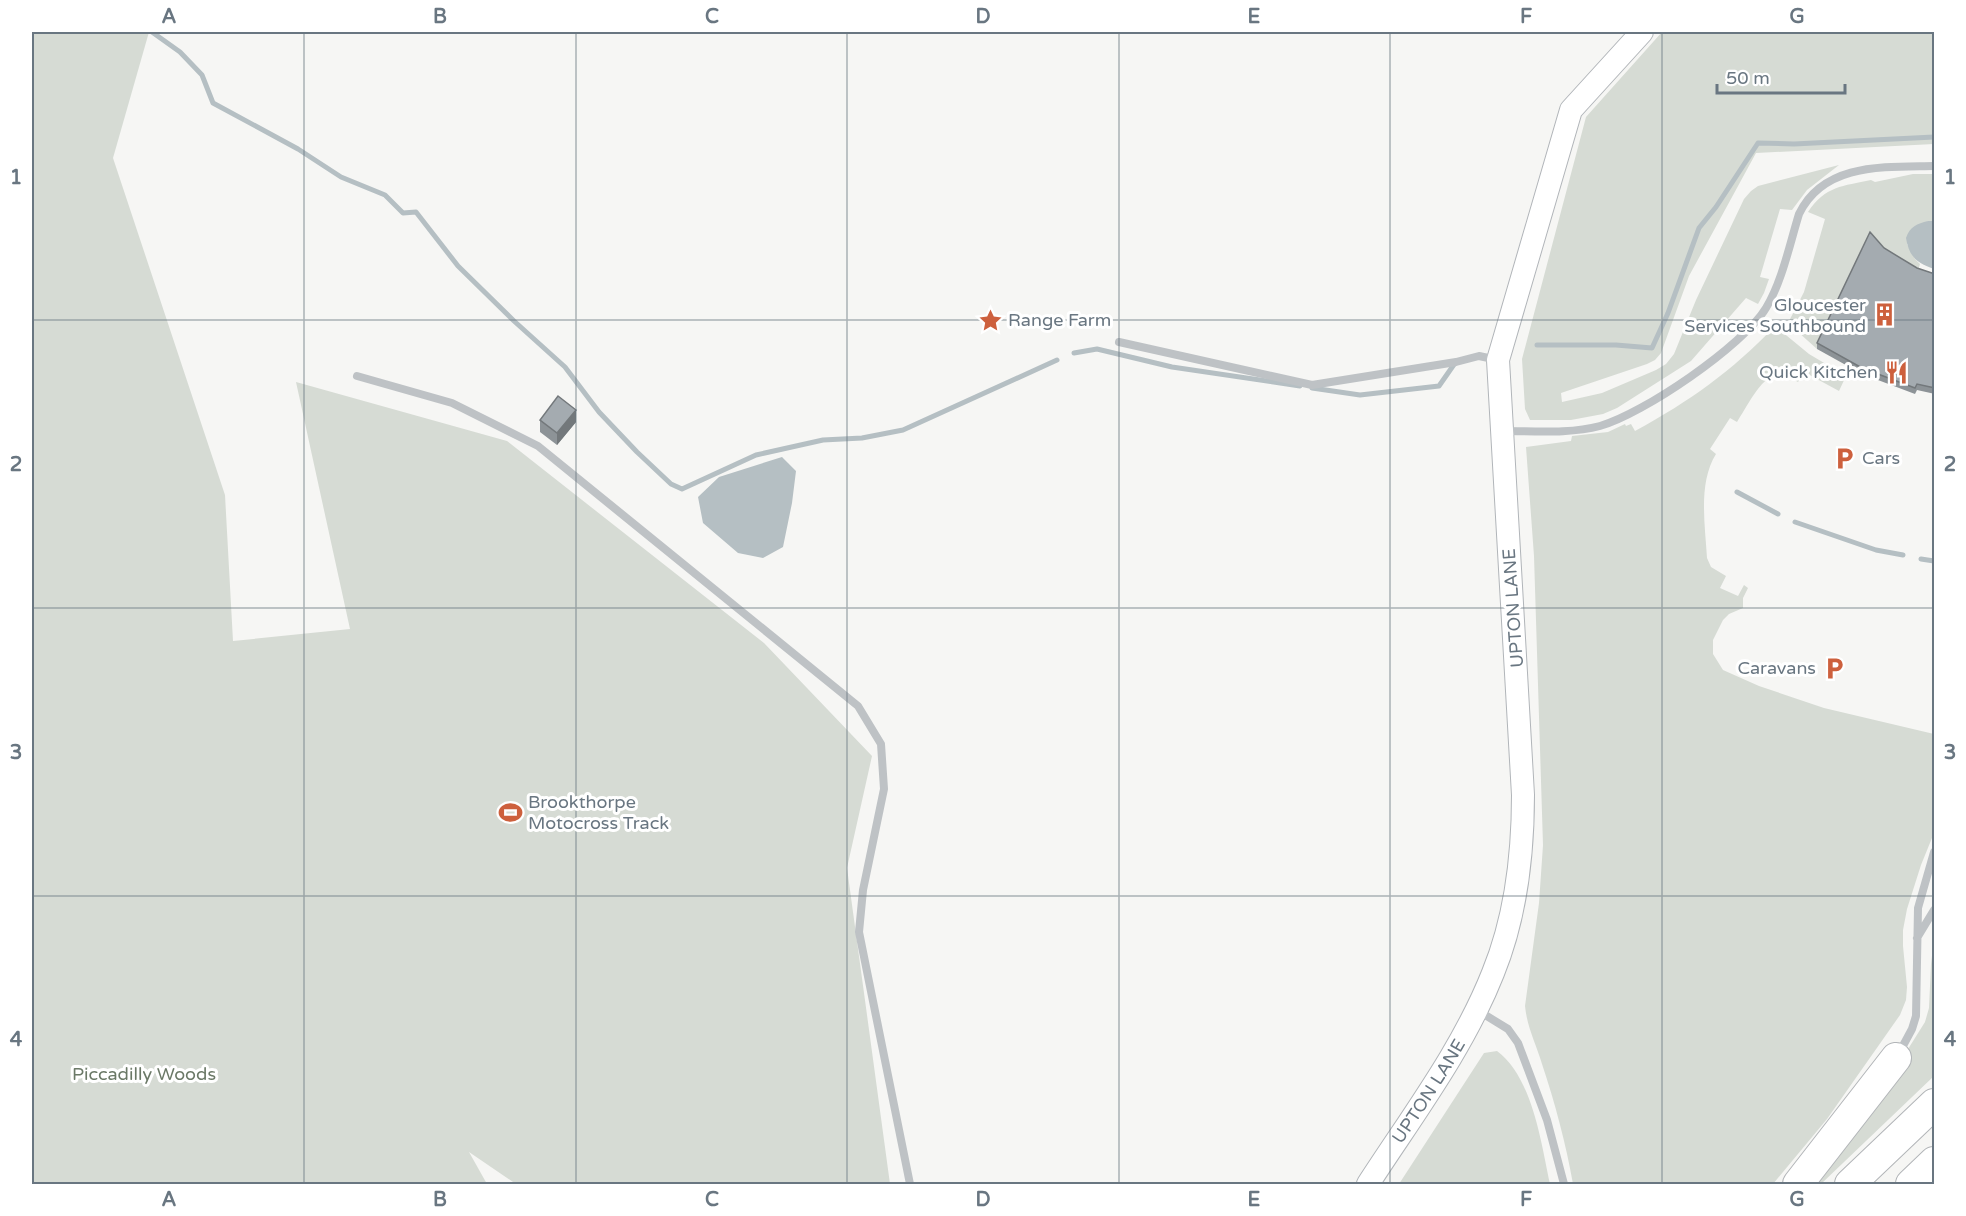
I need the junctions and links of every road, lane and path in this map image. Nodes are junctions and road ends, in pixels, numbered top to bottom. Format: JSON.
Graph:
{"nodes":[{"id":1,"x":1642,"y":32,"type":"edge"},
{"id":2,"x":1935,"y":166,"type":"edge"},
{"id":3,"x":1119,"y":342,"type":"dead end"},
{"id":4,"x":1498,"y":360,"type":"junction"},
{"id":5,"x":357,"y":376,"type":"dead end"},
{"id":6,"x":1501,"y":432,"type":"junction"},
{"id":7,"x":1935,"y":852,"type":"edge"},
{"id":8,"x":1935,"y":910,"type":"edge"},
{"id":9,"x":1917,"y":938,"type":"junction"},
{"id":10,"x":1477,"y":1010,"type":"junction"},
{"id":11,"x":1896,"y":1058,"type":"joint"},
{"id":12,"x":1935,"y":1104,"type":"edge"},
{"id":13,"x":1935,"y":1162,"type":"edge"},
{"id":14,"x":910,"y":1185,"type":"edge"},
{"id":15,"x":1368,"y":1185,"type":"edge"},
{"id":16,"x":1564,"y":1185,"type":"edge"},
{"id":17,"x":1798,"y":1185,"type":"edge"},
{"id":18,"x":1850,"y":1185,"type":"edge"},
{"id":19,"x":1911,"y":1185,"type":"edge"}],
"edges":[{"from":1,"to":4,"type":"street","name":"UPTON LANE"},
{"from":2,"to":6,"type":"lane"},
{"from":3,"to":4,"type":"lane"},
{"from":4,"to":6,"type":"street","name":"UPTON LANE"},
{"from":5,"to":14,"type":"lane"},
{"from":6,"to":10,"type":"street","name":"UPTON LANE"},
{"from":7,"to":9,"type":"lane"},
{"from":8,"to":9,"type":"lane"},
{"from":9,"to":11,"type":"lane"},
{"from":10,"to":15,"type":"street","name":"UPTON LANE"},
{"from":10,"to":16,"type":"lane"},
{"from":11,"to":17,"type":"highway"},
{"from":12,"to":18,"type":"highway"},
{"from":13,"to":19,"type":"highway"}]}
